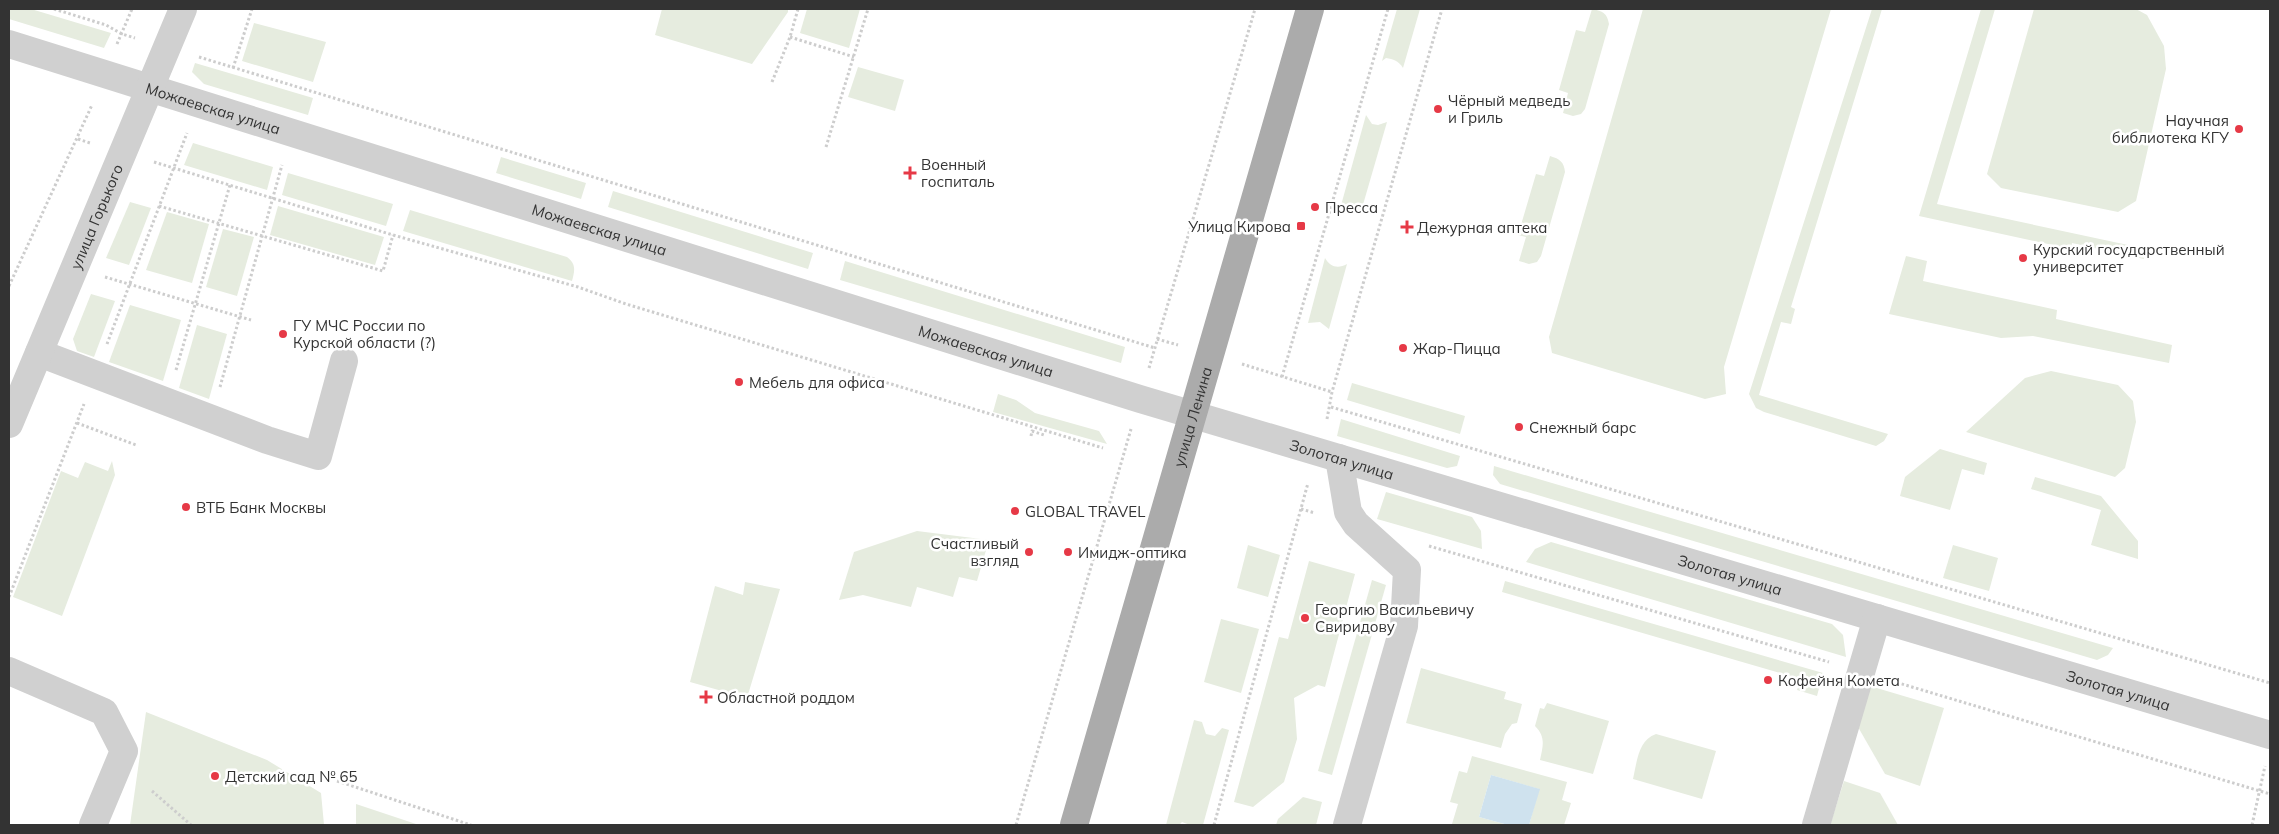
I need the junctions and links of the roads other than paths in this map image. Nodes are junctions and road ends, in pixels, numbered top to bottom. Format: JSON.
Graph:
{"nodes":[{"id":1,"x":183,"y":9,"type":"edge"},
{"id":2,"x":1310,"y":9,"type":"edge"},
{"id":3,"x":9,"y":44,"type":"edge"},
{"id":4,"x":151,"y":89,"type":"junction"},
{"id":5,"x":39,"y":353,"type":"junction"},
{"id":6,"x":344,"y":361,"type":"dead end"},
{"id":7,"x":1191,"y":414,"type":"junction"},
{"id":8,"x":9,"y":424,"type":"edge"},
{"id":9,"x":1328,"y":455,"type":"junction"},
{"id":10,"x":1876,"y":618,"type":"junction"},
{"id":11,"x":9,"y":671,"type":"edge"},
{"id":12,"x":2270,"y":735,"type":"edge"},
{"id":13,"x":93,"y":825,"type":"edge"},
{"id":14,"x":1074,"y":825,"type":"edge"},
{"id":15,"x":1347,"y":825,"type":"edge"},
{"id":16,"x":1816,"y":825,"type":"edge"}],
"edges":[{"from":1,"to":4,"type":"street","name":"улица Горького"},
{"from":2,"to":7,"type":"main road","name":"улица Ленина"},
{"from":3,"to":4,"type":"street","name":"Можаевская улица"},
{"from":4,"to":5,"type":"street","name":"улица Горького"},
{"from":4,"to":7,"type":"street","name":"Можаевская улица"},
{"from":5,"to":6,"type":"street"},
{"from":5,"to":8,"type":"street","name":"улица Горького"},
{"from":7,"to":9,"type":"street","name":"Золотая улица"},
{"from":7,"to":14,"type":"main road","name":"улица Ленина"},
{"from":9,"to":10,"type":"street","name":"Золотая улица"},
{"from":9,"to":15,"type":"street"},
{"from":10,"to":12,"type":"street","name":"Золотая улица"},
{"from":10,"to":16,"type":"street"},
{"from":11,"to":13,"type":"street"}]}
